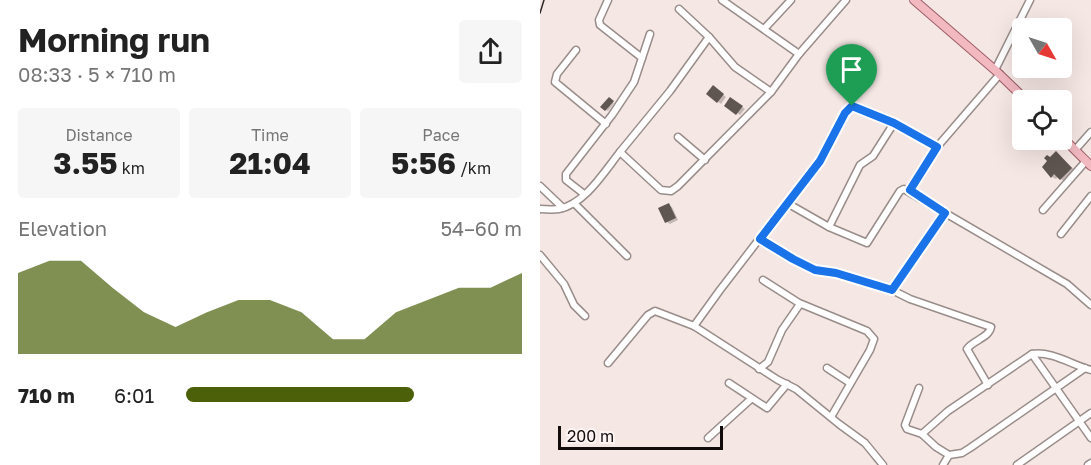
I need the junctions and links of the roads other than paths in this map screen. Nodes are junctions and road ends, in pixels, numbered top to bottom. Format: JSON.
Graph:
{"nodes":[{"id":1,"x":608,"y":0,"type":"edge"},
{"id":2,"x":722,"y":0,"type":"edge"},
{"id":3,"x":791,"y":0,"type":"edge"},
{"id":4,"x":914,"y":0,"type":"edge"},
{"id":5,"x":1030,"y":0,"type":"edge"},
{"id":6,"x":842,"y":1,"type":"edge"},
{"id":7,"x":732,"y":3,"type":"edge"},
{"id":8,"x":679,"y":9,"type":"dead end"},
{"id":9,"x":765,"y":28,"type":"junction"},
{"id":10,"x":650,"y":34,"type":"dead end"},
{"id":11,"x":709,"y":37,"type":"junction"},
{"id":12,"x":576,"y":50,"type":"dead end"},
{"id":13,"x":799,"y":54,"type":"junction"},
{"id":14,"x":642,"y":58,"type":"junction"},
{"id":15,"x":997,"y":72,"type":"junction"},
{"id":16,"x":1016,"y":90,"type":"edge"},
{"id":17,"x":771,"y":92,"type":"junction"},
{"id":18,"x":894,"y":123,"type":"junction"},
{"id":19,"x":606,"y":124,"type":"junction"},
{"id":20,"x":1091,"y":132,"type":"edge"},
{"id":21,"x":678,"y":136,"type":"dead end"},
{"id":22,"x":937,"y":147,"type":"junction"},
{"id":23,"x":1072,"y":147,"type":"edge"},
{"id":24,"x":1075,"y":150,"type":"junction"},
{"id":25,"x":620,"y":153,"type":"junction"},
{"id":26,"x":705,"y":160,"type":"junction"},
{"id":27,"x":1088,"y":163,"type":"edge"},
{"id":28,"x":540,"y":186,"type":"edge"},
{"id":29,"x":910,"y":190,"type":"junction"},
{"id":30,"x":584,"y":194,"type":"junction"},
{"id":31,"x":1091,"y":196,"type":"edge"},
{"id":32,"x":787,"y":203,"type":"junction"},
{"id":33,"x":575,"y":204,"type":"junction"},
{"id":34,"x":563,"y":208,"type":"junction"},
{"id":35,"x":540,"y":209,"type":"edge"},
{"id":36,"x":1043,"y":210,"type":"dead end"},
{"id":37,"x":945,"y":213,"type":"junction"},
{"id":38,"x":829,"y":227,"type":"junction"},
{"id":39,"x":1061,"y":234,"type":"dead end"},
{"id":40,"x":760,"y":239,"type":"junction"},
{"id":41,"x":540,"y":255,"type":"edge"},
{"id":42,"x":627,"y":256,"type":"dead end"},
{"id":43,"x":763,"y":280,"type":"dead end"},
{"id":44,"x":892,"y":290,"type":"junction"},
{"id":45,"x":800,"y":304,"type":"junction"},
{"id":46,"x":1091,"y":305,"type":"edge"},
{"id":47,"x":585,"y":316,"type":"dead end"},
{"id":48,"x":694,"y":326,"type":"junction"},
{"id":49,"x":1032,"y":354,"type":"junction"},
{"id":50,"x":608,"y":363,"type":"dead end"},
{"id":51,"x":827,"y":368,"type":"dead end"},
{"id":52,"x":759,"y":369,"type":"junction"},
{"id":53,"x":1088,"y":369,"type":"edge"},
{"id":54,"x":729,"y":383,"type":"dead end"},
{"id":55,"x":850,"y":383,"type":"junction"},
{"id":56,"x":787,"y":384,"type":"junction"},
{"id":57,"x":988,"y":385,"type":"junction"},
{"id":58,"x":919,"y":388,"type":"dead end"},
{"id":59,"x":1056,"y":389,"type":"junction"},
{"id":60,"x":752,"y":399,"type":"junction"},
{"id":61,"x":1091,"y":413,"type":"edge"},
{"id":62,"x":831,"y":417,"type":"junction"},
{"id":63,"x":1079,"y":422,"type":"junction"},
{"id":64,"x":922,"y":434,"type":"junction"},
{"id":65,"x":708,"y":438,"type":"dead end"},
{"id":66,"x":1091,"y":438,"type":"edge"},
{"id":67,"x":949,"y":455,"type":"junction"},
{"id":68,"x":883,"y":465,"type":"edge"},
{"id":69,"x":943,"y":465,"type":"edge"},
{"id":70,"x":1017,"y":465,"type":"edge"}],
"edges":[{"from":1,"to":14,"type":"street"},
{"from":2,"to":7,"type":"street"},
{"from":3,"to":9,"type":"street"},
{"from":4,"to":15,"type":"main road"},
{"from":5,"to":15,"type":"street"},
{"from":6,"to":13,"type":"street"},
{"from":7,"to":9,"type":"street"},
{"from":8,"to":11,"type":"street"},
{"from":9,"to":13,"type":"street"},
{"from":10,"to":14,"type":"street"},
{"from":11,"to":17,"type":"street"},
{"from":11,"to":25,"type":"street"},
{"from":12,"to":19,"type":"street"},
{"from":13,"to":17,"type":"street"},
{"from":14,"to":19,"type":"street"},
{"from":15,"to":16,"type":"main road"},
{"from":15,"to":22,"type":"street"},
{"from":17,"to":26,"type":"street"},
{"from":18,"to":22,"type":"street"},
{"from":18,"to":32,"type":"street"},
{"from":18,"to":38,"type":"street"},
{"from":19,"to":30,"type":"street"},
{"from":20,"to":24,"type":"street"},
{"from":21,"to":26,"type":"street"},
{"from":22,"to":29,"type":"street"},
{"from":23,"to":24,"type":"main road"},
{"from":24,"to":27,"type":"main road"},
{"from":25,"to":26,"type":"street"},
{"from":25,"to":30,"type":"street"},
{"from":27,"to":36,"type":"street"},
{"from":28,"to":34,"type":"street"},
{"from":29,"to":37,"type":"street"},
{"from":29,"to":38,"type":"street"},
{"from":30,"to":33,"type":"street"},
{"from":31,"to":39,"type":"street"},
{"from":32,"to":38,"type":"street"},
{"from":32,"to":40,"type":"street"},
{"from":33,"to":34,"type":"street"},
{"from":33,"to":42,"type":"street"},
{"from":34,"to":35,"type":"street"},
{"from":37,"to":44,"type":"street"},
{"from":37,"to":46,"type":"street"},
{"from":40,"to":44,"type":"street"},
{"from":40,"to":48,"type":"street"},
{"from":41,"to":47,"type":"street"},
{"from":43,"to":45,"type":"street"},
{"from":44,"to":57,"type":"street"},
{"from":45,"to":52,"type":"street"},
{"from":45,"to":55,"type":"street"},
{"from":48,"to":50,"type":"street"},
{"from":48,"to":52,"type":"street"},
{"from":49,"to":53,"type":"street"},
{"from":49,"to":57,"type":"street"},
{"from":49,"to":59,"type":"street"},
{"from":51,"to":55,"type":"street"},
{"from":52,"to":56,"type":"street"},
{"from":53,"to":59,"type":"street"},
{"from":54,"to":60,"type":"street"},
{"from":55,"to":62,"type":"street"},
{"from":56,"to":60,"type":"street"},
{"from":56,"to":62,"type":"street"},
{"from":57,"to":64,"type":"street"},
{"from":58,"to":64,"type":"street"},
{"from":59,"to":63,"type":"street"},
{"from":59,"to":67,"type":"street"},
{"from":60,"to":65,"type":"street"},
{"from":61,"to":63,"type":"street"},
{"from":62,"to":68,"type":"street"},
{"from":63,"to":66,"type":"street"},
{"from":63,"to":70,"type":"street"},
{"from":64,"to":67,"type":"street"},
{"from":67,"to":69,"type":"street"}]}
